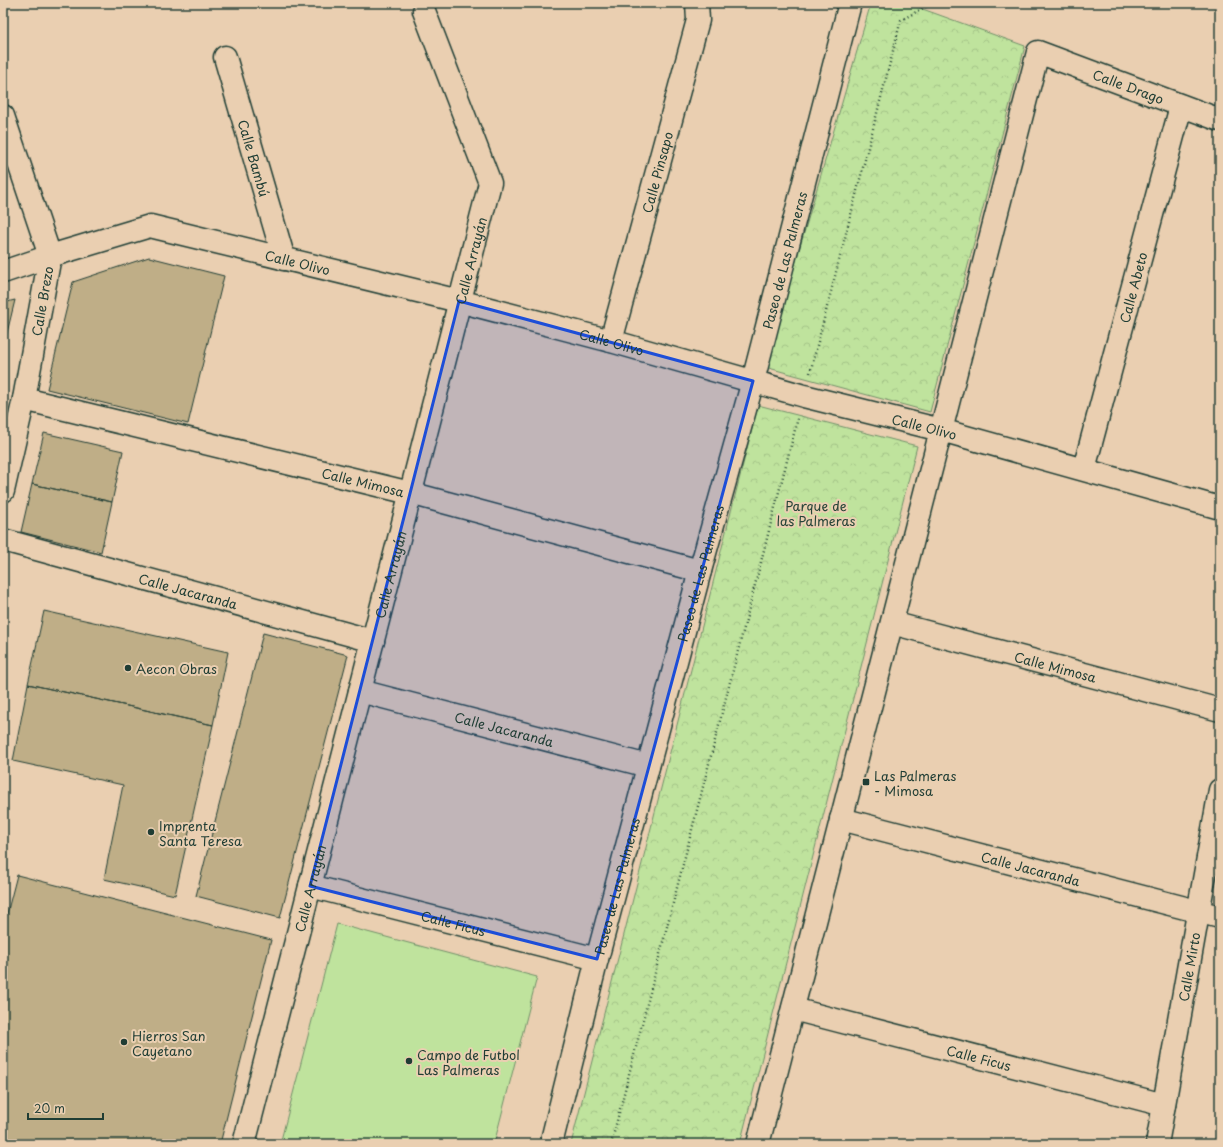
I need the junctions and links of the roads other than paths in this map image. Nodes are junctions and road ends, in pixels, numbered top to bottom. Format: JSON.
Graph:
{"nodes":[{"id":1,"x":697,"y":3,"type":"edge"},
{"id":2,"x":850,"y":3,"type":"edge"},
{"id":3,"x":424,"y":10,"type":"dead end"},
{"id":4,"x":225,"y":57,"type":"dead end"},
{"id":5,"x":1181,"y":106,"type":"junction"},
{"id":6,"x":3,"y":116,"type":"edge"},
{"id":7,"x":1220,"y":120,"type":"edge"},
{"id":8,"x":50,"y":256,"type":"junction"},
{"id":9,"x":284,"y":259,"type":"junction"},
{"id":10,"x":3,"y":272,"type":"edge"},
{"id":11,"x":460,"y":302,"type":"junction"},
{"id":12,"x":611,"y":341,"type":"junction"},
{"id":13,"x":753,"y":381,"type":"junction"},
{"id":14,"x":24,"y":399,"type":"junction"},
{"id":15,"x":941,"y":430,"type":"junction"},
{"id":16,"x":1084,"y":469,"type":"junction"},
{"id":17,"x":3,"y":491,"type":"edge"},
{"id":18,"x":410,"y":493,"type":"junction"},
{"id":19,"x":1220,"y":508,"type":"edge"},
{"id":20,"x":3,"y":540,"type":"edge"},
{"id":21,"x":700,"y":571,"type":"junction"},
{"id":22,"x":892,"y":623,"type":"junction"},
{"id":23,"x":373,"y":641,"type":"junction"},
{"id":24,"x":360,"y":691,"type":"junction"},
{"id":25,"x":1220,"y":710,"type":"edge"},
{"id":26,"x":648,"y":766,"type":"junction"},
{"id":27,"x":1220,"y":790,"type":"edge"},
{"id":28,"x":842,"y":819,"type":"junction"},
{"id":29,"x":310,"y":886,"type":"junction"},
{"id":30,"x":1198,"y":912,"type":"junction"},
{"id":31,"x":1220,"y":917,"type":"edge"},
{"id":32,"x":597,"y":958,"type":"junction"},
{"id":33,"x":793,"y":1009,"type":"junction"},
{"id":34,"x":1164,"y":1105,"type":"junction"},
{"id":35,"x":244,"y":1144,"type":"edge"},
{"id":36,"x":551,"y":1144,"type":"edge"},
{"id":37,"x":758,"y":1144,"type":"edge"},
{"id":38,"x":1157,"y":1144,"type":"edge"}],
"edges":[{"from":1,"to":12,"type":"street","name":"Calle Pinsapo"},
{"from":2,"to":13,"type":"street","name":"Paseo de Las Palmeras"},
{"from":3,"to":11,"type":"street","name":"Calle Arrayán"},
{"from":4,"to":9,"type":"street","name":"Calle Bambú"},
{"from":5,"to":7,"type":"street","name":"Calle Drago"},
{"from":5,"to":15,"type":"street","name":"Calle Drago"},
{"from":5,"to":16,"type":"street","name":"Calle Abeto"},
{"from":6,"to":8,"type":"street","name":"Calle Brezo"},
{"from":8,"to":9,"type":"street","name":"Calle Olivo"},
{"from":8,"to":10,"type":"street","name":"Calle Olivo"},
{"from":8,"to":14,"type":"street","name":"Calle Brezo"},
{"from":9,"to":11,"type":"street","name":"Calle Olivo"},
{"from":11,"to":12,"type":"street","name":"Calle Olivo"},
{"from":11,"to":18,"type":"street","name":"Calle Arrayán"},
{"from":12,"to":13,"type":"street","name":"Calle Olivo"},
{"from":13,"to":15,"type":"street","name":"Calle Olivo"},
{"from":13,"to":21,"type":"street","name":"Paseo de Las Palmeras"},
{"from":14,"to":17,"type":"street","name":"Calle Brezo"},
{"from":14,"to":18,"type":"street","name":"Calle Mimosa"},
{"from":15,"to":16,"type":"street","name":"Calle Olivo"},
{"from":15,"to":22,"type":"street"},
{"from":16,"to":19,"type":"street","name":"Calle Olivo"},
{"from":18,"to":21,"type":"street","name":"Calle Mimosa"},
{"from":18,"to":23,"type":"street","name":"Calle Arrayán"},
{"from":20,"to":23,"type":"street","name":"Calle Jacaranda"},
{"from":21,"to":26,"type":"street","name":"Paseo de Las Palmeras"},
{"from":22,"to":25,"type":"street","name":"Calle Mimosa"},
{"from":22,"to":28,"type":"street"},
{"from":23,"to":24,"type":"street","name":"Calle Arrayán"},
{"from":24,"to":26,"type":"street","name":"Calle Jacaranda"},
{"from":24,"to":29,"type":"street","name":"Calle Arrayán"},
{"from":26,"to":32,"type":"street","name":"Paseo de Las Palmeras"},
{"from":27,"to":30,"type":"street","name":"Calle Mirto"},
{"from":28,"to":30,"type":"street","name":"Calle Jacaranda"},
{"from":28,"to":33,"type":"street"},
{"from":29,"to":32,"type":"street","name":"Calle Ficus"},
{"from":29,"to":35,"type":"street","name":"Calle Arrayán"},
{"from":30,"to":31,"type":"street","name":"Calle Jacaranda"},
{"from":30,"to":34,"type":"street","name":"Calle Mirto"},
{"from":32,"to":36,"type":"street","name":"Paseo de Las Palmeras"},
{"from":33,"to":34,"type":"street","name":"Calle Ficus"},
{"from":33,"to":37,"type":"street"},
{"from":34,"to":38,"type":"street","name":"Calle Mirto"}]}
